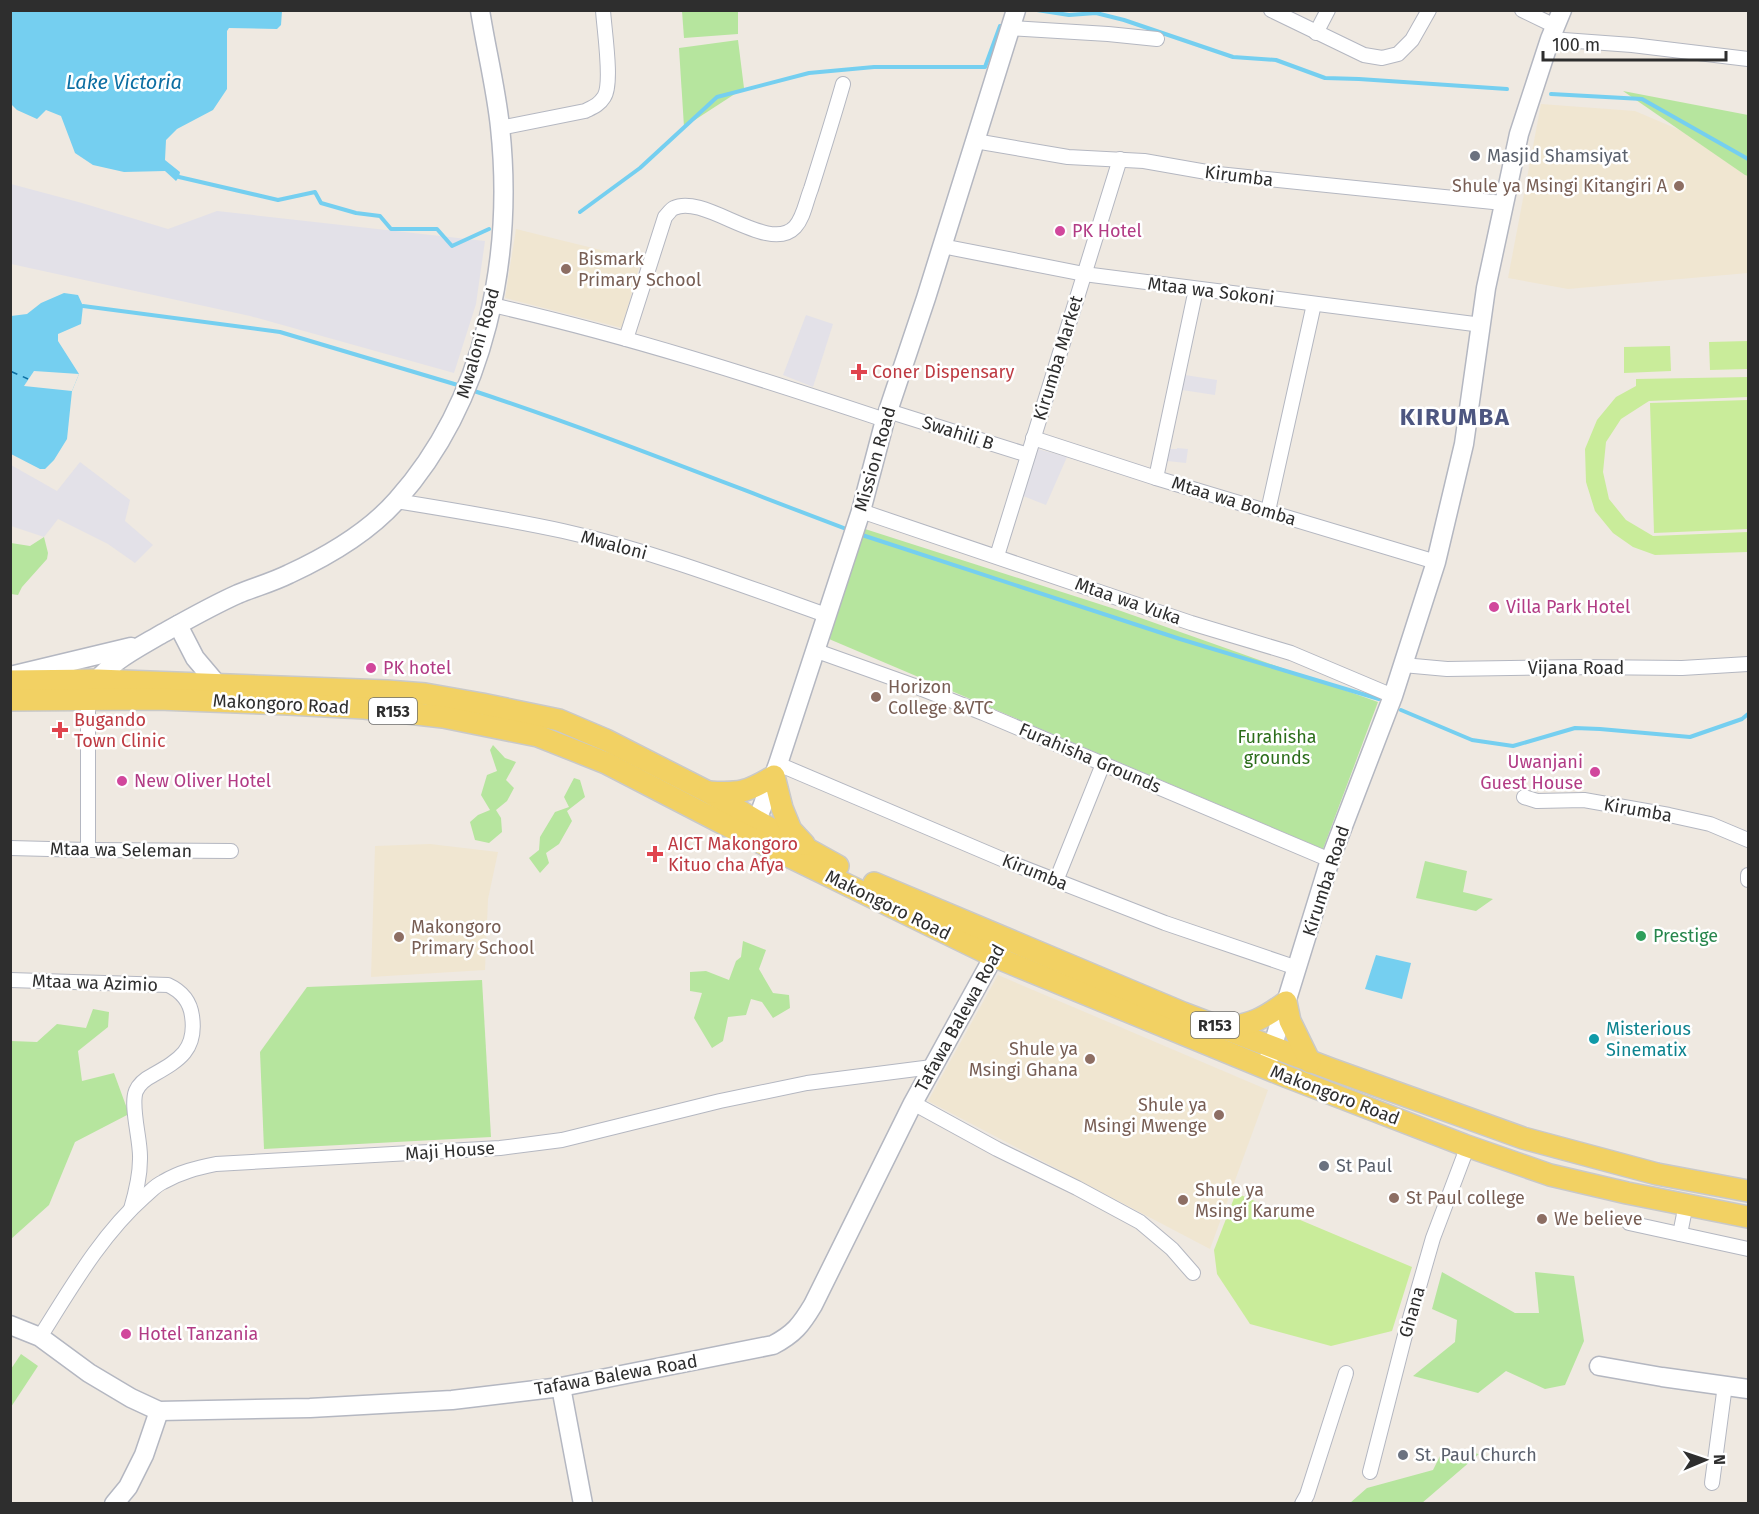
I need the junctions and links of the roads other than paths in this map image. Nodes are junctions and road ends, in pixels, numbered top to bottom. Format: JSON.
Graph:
{"nodes":[{"id":1,"x":480,"y":10,"type":"edge"},
{"id":2,"x":603,"y":10,"type":"edge"},
{"id":3,"x":1016,"y":10,"type":"edge"},
{"id":4,"x":1271,"y":10,"type":"edge"},
{"id":5,"x":1328,"y":10,"type":"edge"},
{"id":6,"x":1430,"y":10,"type":"edge"},
{"id":7,"x":1522,"y":10,"type":"edge"},
{"id":8,"x":1556,"y":25,"type":"edge"},
{"id":9,"x":1010,"y":28,"type":"junction"},
{"id":10,"x":1316,"y":33,"type":"junction"},
{"id":11,"x":1157,"y":39,"type":"dead end"},
{"id":12,"x":1749,"y":59,"type":"edge"},
{"id":13,"x":843,"y":84,"type":"dead end"},
{"id":14,"x":500,"y":128,"type":"junction"},
{"id":15,"x":975,"y":141,"type":"junction"},
{"id":16,"x":1120,"y":159,"type":"junction"},
{"id":17,"x":1503,"y":203,"type":"junction"},
{"id":18,"x":942,"y":246,"type":"junction"},
{"id":19,"x":1084,"y":274,"type":"junction"},
{"id":20,"x":1196,"y":289,"type":"junction"},
{"id":21,"x":1314,"y":304,"type":"junction"},
{"id":22,"x":492,"y":305,"type":"junction"},
{"id":23,"x":1482,"y":325,"type":"junction"},
{"id":24,"x":626,"y":339,"type":"junction"},
{"id":25,"x":887,"y":416,"type":"junction"},
{"id":26,"x":1033,"y":438,"type":"junction"},
{"id":27,"x":1028,"y":455,"type":"junction"},
{"id":28,"x":1156,"y":478,"type":"junction"},
{"id":29,"x":396,"y":501,"type":"junction"},
{"id":30,"x":1268,"y":511,"type":"junction"},
{"id":31,"x":859,"y":517,"type":"junction"},
{"id":32,"x":997,"y":556,"type":"junction"},
{"id":33,"x":1436,"y":562,"type":"junction"},
{"id":34,"x":826,"y":615,"type":"junction"},
{"id":35,"x":178,"y":625,"type":"junction"},
{"id":36,"x":145,"y":644,"type":"junction"},
{"id":37,"x":814,"y":650,"type":"junction"},
{"id":38,"x":1749,"y":664,"type":"edge"},
{"id":39,"x":1402,"y":665,"type":"junction"},
{"id":40,"x":10,"y":679,"type":"edge"},
{"id":41,"x":217,"y":684,"type":"junction"},
{"id":42,"x":92,"y":690,"type":"junction"},
{"id":43,"x":1392,"y":696,"type":"junction"},
{"id":44,"x":10,"y":700,"type":"edge"},
{"id":45,"x":1103,"y":764,"type":"junction"},
{"id":46,"x":776,"y":770,"type":"junction"},
{"id":47,"x":708,"y":792,"type":"junction"},
{"id":48,"x":1524,"y":797,"type":"dead end"},
{"id":49,"x":754,"y":830,"type":"junction"},
{"id":50,"x":1749,"y":840,"type":"edge"},
{"id":51,"x":10,"y":848,"type":"edge"},
{"id":52,"x":808,"y":849,"type":"junction"},
{"id":53,"x":88,"y":850,"type":"junction"},
{"id":54,"x":231,"y":851,"type":"dead end"},
{"id":55,"x":1330,"y":860,"type":"junction"},
{"id":56,"x":1056,"y":881,"type":"junction"},
{"id":57,"x":1005,"y":938,"type":"junction"},
{"id":58,"x":993,"y":956,"type":"junction"},
{"id":59,"x":1298,"y":968,"type":"junction"},
{"id":60,"x":10,"y":980,"type":"edge"},
{"id":61,"x":1286,"y":1002,"type":"junction"},
{"id":62,"x":1224,"y":1029,"type":"junction"},
{"id":63,"x":1273,"y":1048,"type":"junction"},
{"id":64,"x":1310,"y":1062,"type":"junction"},
{"id":65,"x":932,"y":1067,"type":"junction"},
{"id":66,"x":1266,"y":1068,"type":"junction"},
{"id":67,"x":913,"y":1103,"type":"junction"},
{"id":68,"x":1464,"y":1156,"type":"dead end"},
{"id":69,"x":1749,"y":1191,"type":"edge"},
{"id":70,"x":1686,"y":1204,"type":"junction"},
{"id":71,"x":131,"y":1209,"type":"junction"},
{"id":72,"x":1749,"y":1217,"type":"edge"},
{"id":73,"x":1629,"y":1223,"type":"dead end"},
{"id":74,"x":1680,"y":1234,"type":"junction"},
{"id":75,"x":1749,"y":1249,"type":"edge"},
{"id":76,"x":1193,"y":1273,"type":"dead end"},
{"id":77,"x":10,"y":1325,"type":"edge"},
{"id":78,"x":40,"y":1337,"type":"junction"},
{"id":79,"x":1599,"y":1366,"type":"dead end"},
{"id":80,"x":1346,"y":1373,"type":"dead end"},
{"id":81,"x":1725,"y":1385,"type":"junction"},
{"id":82,"x":561,"y":1387,"type":"junction"},
{"id":83,"x":1749,"y":1389,"type":"edge"},
{"id":84,"x":159,"y":1411,"type":"junction"},
{"id":85,"x":1370,"y":1472,"type":"dead end"},
{"id":86,"x":1712,"y":1483,"type":"dead end"},
{"id":87,"x":114,"y":1503,"type":"edge"},
{"id":88,"x":582,"y":1503,"type":"edge"},
{"id":89,"x":1302,"y":1503,"type":"edge"}],
"edges":[{"from":1,"to":14,"type":"main road","name":"Mwaloni Road"},
{"from":2,"to":14,"type":"street"},
{"from":3,"to":9,"type":"main road","name":"Mission Road"},
{"from":4,"to":10,"type":"street"},
{"from":5,"to":10,"type":"street"},
{"from":6,"to":10,"type":"street"},
{"from":7,"to":8,"type":"street"},
{"from":8,"to":12,"type":"street"},
{"from":8,"to":17,"type":"main road","name":"Kirumba Road"},
{"from":9,"to":11,"type":"street"},
{"from":9,"to":15,"type":"main road","name":"Mission Road"},
{"from":13,"to":24,"type":"street"},
{"from":14,"to":22,"type":"main road","name":"Mwaloni Road"},
{"from":15,"to":16,"type":"street","name":"Kirumba"},
{"from":15,"to":18,"type":"main road","name":"Mission Road"},
{"from":16,"to":17,"type":"street","name":"Kirumba"},
{"from":16,"to":19,"type":"street","name":"Kirumba Market"},
{"from":17,"to":23,"type":"main road","name":"Kirumba Road"},
{"from":18,"to":19,"type":"street","name":"Mtaa wa Sokoni"},
{"from":18,"to":25,"type":"main road","name":"Mission Road"},
{"from":19,"to":20,"type":"street","name":"Mtaa wa Sokoni"},
{"from":19,"to":26,"type":"street","name":"Kirumba Market"},
{"from":20,"to":21,"type":"street","name":"Mtaa wa Sokoni"},
{"from":20,"to":28,"type":"street"},
{"from":21,"to":23,"type":"street","name":"Mtaa wa Sokoni"},
{"from":21,"to":30,"type":"street"},
{"from":22,"to":24,"type":"street"},
{"from":22,"to":29,"type":"main road","name":"Mwaloni Road"},
{"from":23,"to":33,"type":"main road","name":"Kirumba Road"},
{"from":24,"to":25,"type":"street"},
{"from":25,"to":27,"type":"street","name":"Swahili B"},
{"from":25,"to":31,"type":"main road","name":"Mission Road"},
{"from":26,"to":27,"type":"street","name":"Kirumba Market"},
{"from":26,"to":28,"type":"street","name":"Mtaa wa Bomba"},
{"from":27,"to":32,"type":"street","name":"Kirumba Market"},
{"from":28,"to":30,"type":"street","name":"Mtaa wa Bomba"},
{"from":29,"to":34,"type":"street","name":"Mwaloni"},
{"from":29,"to":35,"type":"main road","name":"Mwaloni Road"},
{"from":30,"to":33,"type":"street","name":"Mtaa wa Bomba"},
{"from":31,"to":32,"type":"street","name":"Mtaa wa Vuka"},
{"from":31,"to":34,"type":"main road","name":"Mission Road"},
{"from":32,"to":43,"type":"street","name":"Mtaa wa Vuka"},
{"from":33,"to":39,"type":"main road","name":"Kirumba Road"},
{"from":34,"to":37,"type":"main road","name":"Mission Road"},
{"from":35,"to":36,"type":"main road","name":"Mwaloni Road"},
{"from":35,"to":41,"type":"main road"},
{"from":36,"to":40,"type":"main road"},
{"from":36,"to":42,"type":"main road","name":"Mwaloni Road"},
{"from":37,"to":45,"type":"street","name":"Furahisha Grounds"},
{"from":37,"to":46,"type":"main road","name":"Mission Road"},
{"from":38,"to":39,"type":"street","name":"Vijana Road"},
{"from":39,"to":43,"type":"main road","name":"Kirumba Road"},
{"from":40,"to":42,"type":"main road","name":"Makongoro Road","number":"R153"},
{"from":41,"to":42,"type":"main road","name":"Makongoro Road","number":"R153"},
{"from":41,"to":47,"type":"main road","name":"Makongoro Road","number":"R153"},
{"from":42,"to":44,"type":"main road","name":"Makongoro Road","number":"R153"},
{"from":42,"to":49,"type":"main road","name":"Makongoro Road","number":"R153"},
{"from":42,"to":53,"type":"street"},
{"from":43,"to":55,"type":"main road","name":"Kirumba Road"},
{"from":45,"to":55,"type":"street","name":"Furahisha Grounds"},
{"from":45,"to":56,"type":"street"},
{"from":46,"to":47,"type":"main road"},
{"from":46,"to":49,"type":"main road","name":"Mission Road"},
{"from":46,"to":52,"type":"main road"},
{"from":46,"to":56,"type":"street","name":"Kirumba"},
{"from":47,"to":49,"type":"main road","name":"Makongoro Road","number":"R153"},
{"from":48,"to":50,"type":"street","name":"Kirumba"},
{"from":49,"to":52,"type":"main road","name":"Makongoro Road","number":"R153"},
{"from":49,"to":58,"type":"main road","name":"Makongoro Road","number":"R153"},
{"from":51,"to":53,"type":"street","name":"Mtaa wa Seleman"},
{"from":52,"to":57,"type":"main road","name":"Makongoro Road","number":"R153"},
{"from":53,"to":54,"type":"street","name":"Mtaa wa Seleman"},
{"from":55,"to":59,"type":"main road","name":"Kirumba Road"},
{"from":56,"to":59,"type":"street","name":"Kirumba"},
{"from":57,"to":58,"type":"main road","name":"Tafawa Balewa Road"},
{"from":57,"to":62,"type":"main road","name":"Makongoro Road","number":"R153"},
{"from":58,"to":65,"type":"main road","name":"Tafawa Balewa Road"},
{"from":58,"to":66,"type":"main road","name":"Makongoro Road","number":"R153"},
{"from":59,"to":61,"type":"main road","name":"Kirumba Road"},
{"from":60,"to":71,"type":"street","name":"Mtaa wa Azimio"},
{"from":61,"to":62,"type":"main road"},
{"from":61,"to":63,"type":"main road","name":"Kirumba Road"},
{"from":61,"to":64,"type":"main road"},
{"from":62,"to":63,"type":"main road","name":"Makongoro Road","number":"R153"},
{"from":63,"to":64,"type":"main road","name":"Makongoro Road","number":"R153"},
{"from":63,"to":66,"type":"main road","name":"Kirumba Road"},
{"from":64,"to":69,"type":"main road","name":"Makongoro Road","number":"R153"},
{"from":65,"to":67,"type":"main road","name":"Tafawa Balewa Road"},
{"from":65,"to":71,"type":"street","name":"Maji House"},
{"from":66,"to":70,"type":"main road","name":"Makongoro Road","number":"R153"},
{"from":67,"to":76,"type":"street"},
{"from":67,"to":82,"type":"main road","name":"Tafawa Balewa Road"},
{"from":68,"to":85,"type":"street","name":"Ghana"},
{"from":70,"to":72,"type":"main road","name":"Makongoro Road","number":"R153"},
{"from":70,"to":74,"type":"street"},
{"from":71,"to":78,"type":"street","name":"Maji House"},
{"from":73,"to":74,"type":"street"},
{"from":74,"to":75,"type":"street"},
{"from":77,"to":78,"type":"main road","name":"Tafawa Balewa Road"},
{"from":78,"to":84,"type":"main road","name":"Tafawa Balewa Road"},
{"from":79,"to":81,"type":"main road"},
{"from":80,"to":89,"type":"street"},
{"from":81,"to":83,"type":"main road"},
{"from":81,"to":86,"type":"street"},
{"from":82,"to":84,"type":"main road","name":"Tafawa Balewa Road"},
{"from":82,"to":88,"type":"main road"},
{"from":84,"to":87,"type":"main road"}]}
